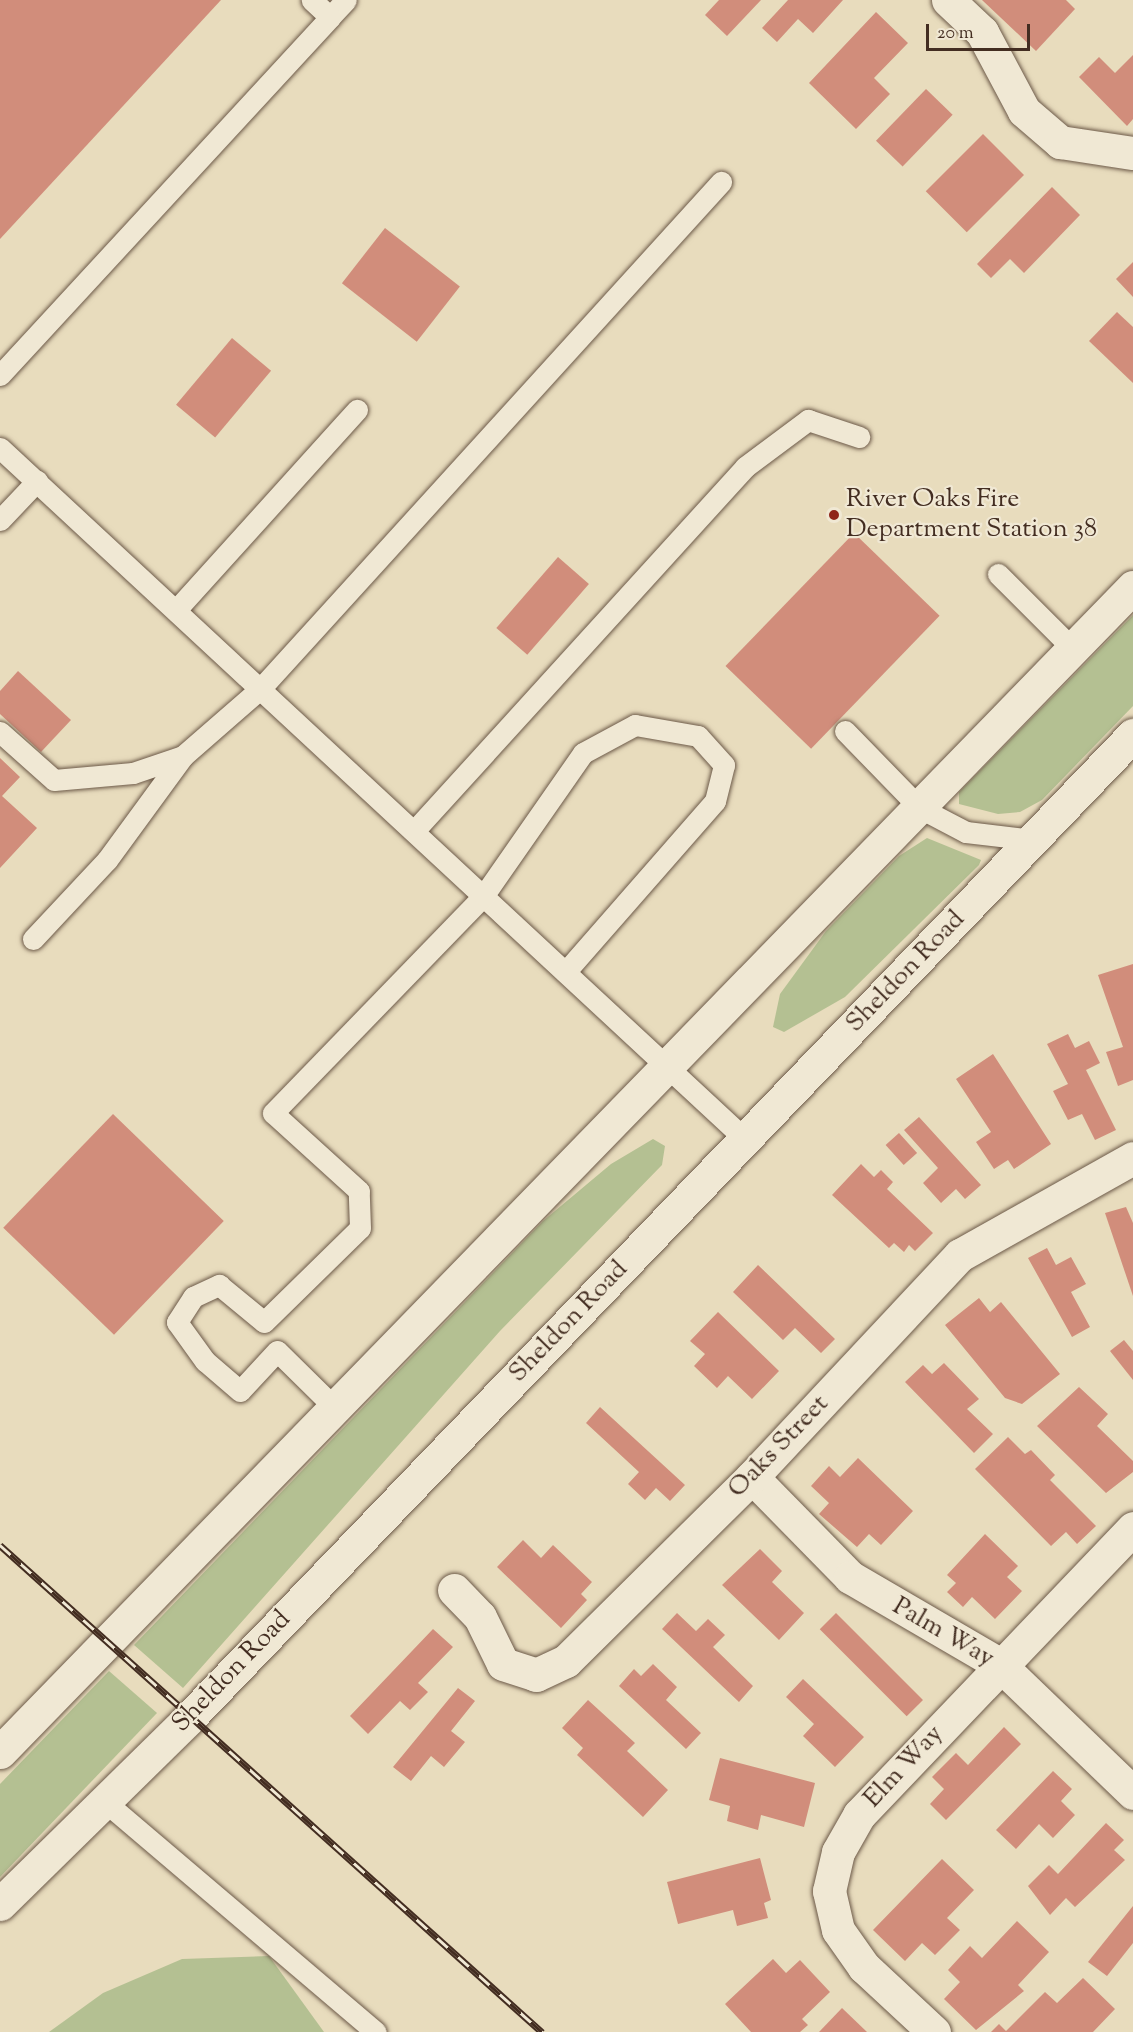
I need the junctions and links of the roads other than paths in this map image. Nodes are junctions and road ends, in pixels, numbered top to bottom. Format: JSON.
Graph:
{"nodes":[{"id":1,"x":312,"y":0,"type":"edge"},
{"id":2,"x":346,"y":0,"type":"edge"},
{"id":3,"x":948,"y":0,"type":"edge"},
{"id":4,"x":330,"y":17,"type":"junction"},
{"id":5,"x":1131,"y":154,"type":"edge"},
{"id":6,"x":721,"y":182,"type":"dead end"},
{"id":7,"x":0,"y":375,"type":"edge"},
{"id":8,"x":357,"y":410,"type":"dead end"},
{"id":9,"x":859,"y":436,"type":"dead end"},
{"id":10,"x":0,"y":448,"type":"edge"},
{"id":11,"x":37,"y":482,"type":"junction"},
{"id":12,"x":0,"y":520,"type":"edge"},
{"id":13,"x":998,"y":574,"type":"dead end"},
{"id":14,"x":1133,"y":587,"type":"edge"},
{"id":15,"x":176,"y":610,"type":"junction"},
{"id":16,"x":1073,"y":649,"type":"junction"},
{"id":17,"x":261,"y":688,"type":"junction"},
{"id":18,"x":845,"y":731,"type":"dead end"},
{"id":19,"x":0,"y":732,"type":"edge"},
{"id":20,"x":1133,"y":735,"type":"edge"},
{"id":21,"x":183,"y":756,"type":"junction"},
{"id":22,"x":920,"y":808,"type":"junction"},
{"id":23,"x":414,"y":831,"type":"junction"},
{"id":24,"x":1033,"y":840,"type":"junction"},
{"id":25,"x":484,"y":895,"type":"junction"},
{"id":26,"x":33,"y":939,"type":"dead end"},
{"id":27,"x":566,"y":971,"type":"junction"},
{"id":28,"x":671,"y":1068,"type":"junction"},
{"id":29,"x":745,"y":1139,"type":"junction"},
{"id":30,"x":1133,"y":1158,"type":"edge"},
{"id":31,"x":264,"y":1322,"type":"junction"},
{"id":32,"x":277,"y":1351,"type":"junction"},
{"id":33,"x":333,"y":1407,"type":"junction"},
{"id":34,"x":752,"y":1477,"type":"junction"},
{"id":35,"x":1133,"y":1528,"type":"edge"},
{"id":36,"x":454,"y":1590,"type":"dead end"},
{"id":37,"x":999,"y":1664,"type":"junction"},
{"id":38,"x":0,"y":1752,"type":"edge"},
{"id":39,"x":1133,"y":1793,"type":"edge"},
{"id":40,"x":103,"y":1800,"type":"junction"},
{"id":41,"x":0,"y":1904,"type":"edge"},
{"id":42,"x":376,"y":2032,"type":"edge"},
{"id":43,"x":933,"y":2032,"type":"edge"}],
"edges":[{"from":1,"to":4,"type":"lane"},
{"from":2,"to":4,"type":"lane"},
{"from":3,"to":5,"type":"main road"},
{"from":4,"to":7,"type":"lane"},
{"from":6,"to":17,"type":"lane"},
{"from":8,"to":15,"type":"lane"},
{"from":9,"to":23,"type":"lane"},
{"from":10,"to":11,"type":"lane"},
{"from":11,"to":12,"type":"lane"},
{"from":11,"to":15,"type":"lane"},
{"from":13,"to":16,"type":"lane"},
{"from":14,"to":16,"type":"main road"},
{"from":15,"to":17,"type":"lane"},
{"from":16,"to":22,"type":"main road"},
{"from":17,"to":21,"type":"lane"},
{"from":17,"to":23,"type":"lane"},
{"from":18,"to":22,"type":"lane"},
{"from":19,"to":21,"type":"lane"},
{"from":20,"to":24,"type":"main road","name":"Sheldon Road"},
{"from":21,"to":26,"type":"lane"},
{"from":22,"to":24,"type":"lane"},
{"from":22,"to":28,"type":"main road"},
{"from":23,"to":25,"type":"lane"},
{"from":24,"to":29,"type":"main road","name":"Sheldon Road"},
{"from":25,"to":27,"type":"lane"},
{"from":25,"to":27,"type":"lane"},
{"from":25,"to":31,"type":"lane"},
{"from":27,"to":28,"type":"lane"},
{"from":28,"to":29,"type":"lane"},
{"from":28,"to":33,"type":"main road"},
{"from":29,"to":40,"type":"main road","name":"Sheldon Road"},
{"from":30,"to":34,"type":"main road","name":"Oaks Street"},
{"from":31,"to":32,"type":"lane"},
{"from":31,"to":32,"type":"lane"},
{"from":32,"to":33,"type":"lane"},
{"from":33,"to":38,"type":"main road"},
{"from":34,"to":36,"type":"main road","name":"Oaks Street"},
{"from":34,"to":37,"type":"main road","name":"Palm Way"},
{"from":35,"to":37,"type":"main road","name":"Elm Way"},
{"from":37,"to":39,"type":"main road","name":"Palm Way"},
{"from":37,"to":43,"type":"main road","name":"Elm Way"},
{"from":40,"to":41,"type":"main road","name":"Sheldon Road"},
{"from":40,"to":42,"type":"lane"}]}
